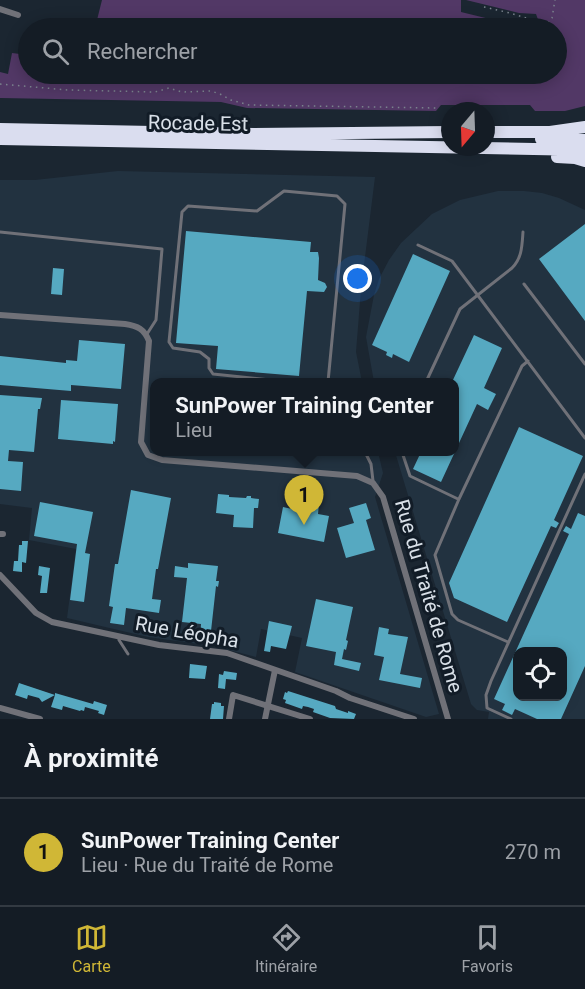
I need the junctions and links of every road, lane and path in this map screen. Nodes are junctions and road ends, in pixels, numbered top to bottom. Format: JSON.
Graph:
{"nodes":[{"id":1,"x":555,"y":0,"type":"edge"},
{"id":2,"x":484,"y":7,"type":"dead end"},
{"id":3,"x":0,"y":9,"type":"edge"},
{"id":4,"x":18,"y":15,"type":"dead end"},
{"id":5,"x":526,"y":18,"type":"edge"},
{"id":6,"x":552,"y":18,"type":"edge"},
{"id":7,"x":0,"y":84,"type":"edge"},
{"id":8,"x":436,"y":108,"type":"dead end"},
{"id":9,"x":585,"y":127,"type":"edge"},
{"id":10,"x":0,"y":129,"type":"edge"},
{"id":11,"x":441,"y":132,"type":"edge"},
{"id":12,"x":495,"y":132,"type":"edge"},
{"id":13,"x":287,"y":133,"type":"junction"},
{"id":14,"x":441,"y":137,"type":"edge"},
{"id":15,"x":0,"y":138,"type":"edge"},
{"id":16,"x":585,"y":140,"type":"edge"},
{"id":17,"x":495,"y":143,"type":"edge"},
{"id":18,"x":441,"y":144,"type":"edge"},
{"id":19,"x":495,"y":144,"type":"edge"},
{"id":20,"x":585,"y":150,"type":"edge"},
{"id":21,"x":495,"y":154,"type":"edge"},
{"id":22,"x":585,"y":161,"type":"edge"},
{"id":23,"x":0,"y":232,"type":"edge"},
{"id":24,"x":523,"y":232,"type":"dead end"},
{"id":25,"x":418,"y":245,"type":"dead end"},
{"id":26,"x":524,"y":284,"type":"dead end"},
{"id":27,"x":478,"y":294,"type":"junction"},
{"id":28,"x":0,"y":315,"type":"edge"},
{"id":29,"x":147,"y":334,"type":"junction"},
{"id":30,"x":528,"y":361,"type":"junction"},
{"id":31,"x":585,"y":364,"type":"edge"},
{"id":32,"x":251,"y":378,"type":"edge"},
{"id":33,"x":328,"y":378,"type":"edge"},
{"id":34,"x":428,"y":378,"type":"edge"},
{"id":35,"x":585,"y":438,"type":"edge"},
{"id":36,"x":150,"y":456,"type":"edge"},
{"id":37,"x":151,"y":456,"type":"edge"},
{"id":38,"x":367,"y":456,"type":"edge"},
{"id":39,"x":403,"y":456,"type":"edge"},
{"id":40,"x":585,"y":474,"type":"edge"},
{"id":41,"x":373,"y":483,"type":"junction"},
{"id":42,"x":459,"y":499,"type":"junction"},
{"id":43,"x":0,"y":575,"type":"edge"},
{"id":44,"x":120,"y":637,"type":"junction"},
{"id":45,"x":508,"y":642,"type":"junction"},
{"id":46,"x":128,"y":654,"type":"dead end"},
{"id":47,"x":275,"y":670,"type":"junction"},
{"id":48,"x":268,"y":705,"type":"junction"},
{"id":49,"x":0,"y":708,"type":"edge"},
{"id":50,"x":400,"y":717,"type":"edge"},
{"id":51,"x":40,"y":719,"type":"edge"},
{"id":52,"x":229,"y":719,"type":"edge"},
{"id":53,"x":265,"y":719,"type":"edge"},
{"id":54,"x":310,"y":719,"type":"edge"},
{"id":55,"x":414,"y":719,"type":"edge"},
{"id":56,"x":448,"y":719,"type":"edge"},
{"id":57,"x":511,"y":719,"type":"edge"}],
"edges":[{"from":1,"to":6,"type":"path"},
{"from":2,"to":5,"type":"path"},
{"from":3,"to":4,"type":"street"},
{"from":7,"to":8,"type":"path"},
{"from":9,"to":12,"type":"highway"},
{"from":10,"to":13,"type":"highway","name":"Rocade Est"},
{"from":11,"to":13,"type":"highway"},
{"from":13,"to":14,"type":"highway"},
{"from":15,"to":18,"type":"highway","name":"Rocade Est"},
{"from":16,"to":17,"type":"highway"},
{"from":19,"to":20,"type":"highway"},
{"from":21,"to":22,"type":"highway"},
{"from":23,"to":29,"type":"lane"},
{"from":24,"to":27,"type":"lane"},
{"from":25,"to":27,"type":"lane"},
{"from":26,"to":31,"type":"lane"},
{"from":27,"to":30,"type":"lane"},
{"from":27,"to":34,"type":"lane"},
{"from":28,"to":29,"type":"street"},
{"from":29,"to":36,"type":"street","name":"Rue du Traité de Rome"},
{"from":30,"to":35,"type":"lane"},
{"from":30,"to":42,"type":"lane"},
{"from":32,"to":33,"type":"lane"},
{"from":37,"to":41,"type":"street","name":"Rue du Traité de Rome"},
{"from":38,"to":41,"type":"lane"},
{"from":39,"to":42,"type":"lane"},
{"from":40,"to":45,"type":"lane"},
{"from":41,"to":56,"type":"street","name":"Rue du Traité de Rome"},
{"from":42,"to":45,"type":"lane"},
{"from":43,"to":44,"type":"street","name":"Rue Léopha"},
{"from":44,"to":46,"type":"lane"},
{"from":44,"to":47,"type":"street","name":"Rue Léopha"},
{"from":45,"to":57,"type":"lane"},
{"from":47,"to":48,"type":"street"},
{"from":47,"to":50,"type":"street","name":"Rue Léopha"},
{"from":48,"to":52,"type":"street"},
{"from":48,"to":53,"type":"street"},
{"from":48,"to":54,"type":"street"},
{"from":49,"to":51,"type":"street"},
{"from":50,"to":55,"type":"street","name":"Rue Léopha"}]}
